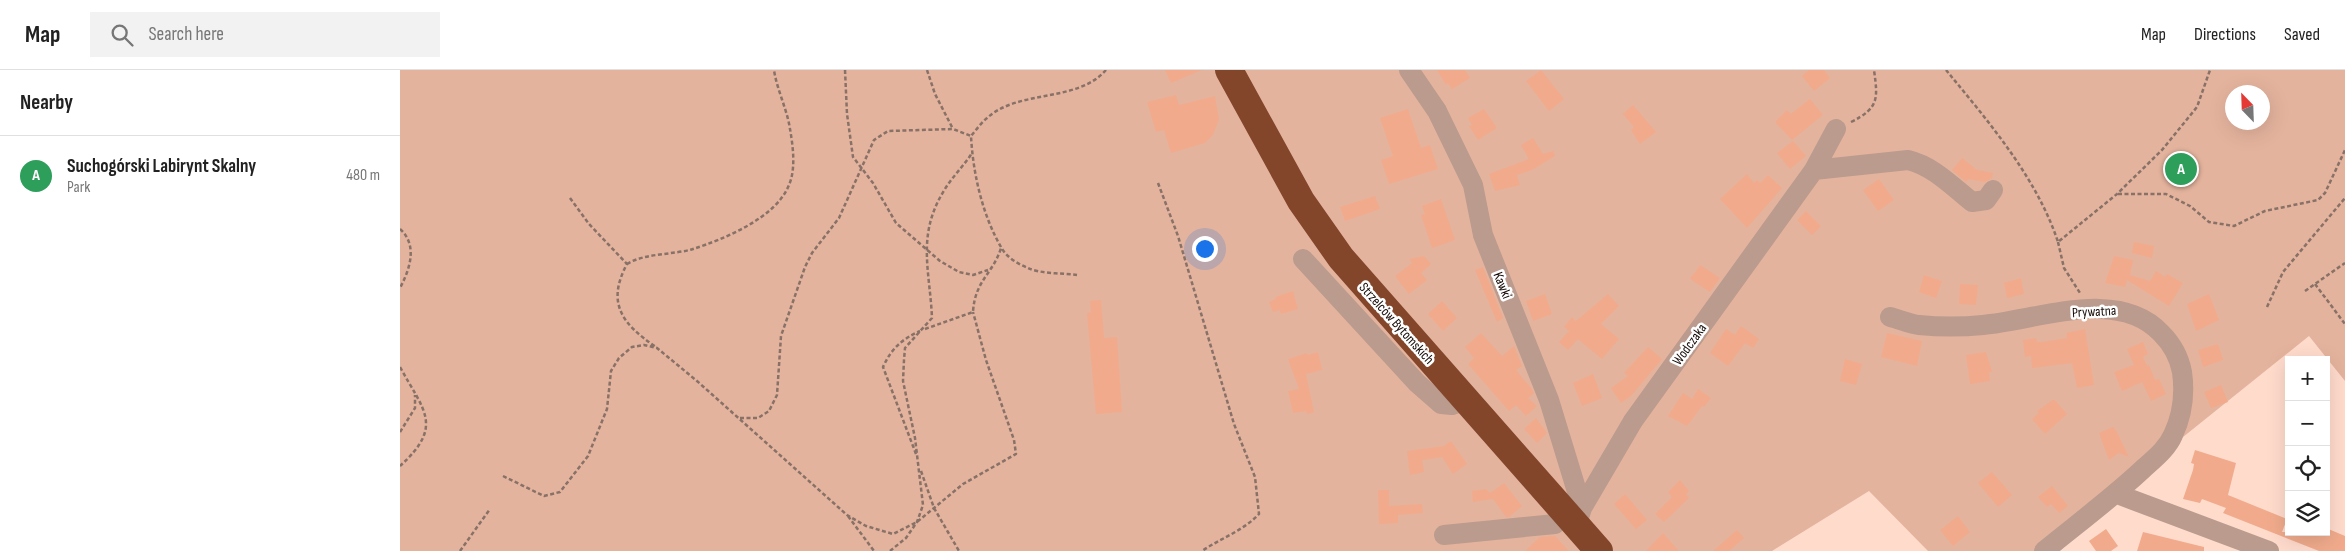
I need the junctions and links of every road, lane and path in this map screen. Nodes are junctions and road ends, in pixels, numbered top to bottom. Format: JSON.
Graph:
{"nodes":[{"id":1,"x":774,"y":70,"type":"edge"},
{"id":2,"x":845,"y":70,"type":"edge"},
{"id":3,"x":927,"y":70,"type":"edge"},
{"id":4,"x":1106,"y":70,"type":"edge"},
{"id":5,"x":1229,"y":70,"type":"edge"},
{"id":6,"x":1409,"y":70,"type":"edge"},
{"id":7,"x":1874,"y":70,"type":"edge"},
{"id":8,"x":1946,"y":70,"type":"edge"},
{"id":9,"x":2210,"y":70,"type":"edge"},
{"id":10,"x":953,"y":129,"type":"junction"},
{"id":11,"x":1836,"y":129,"type":"joint"},
{"id":12,"x":972,"y":136,"type":"junction"},
{"id":13,"x":2345,"y":150,"type":"edge"},
{"id":14,"x":972,"y":153,"type":"junction"},
{"id":15,"x":860,"y":169,"type":"junction"},
{"id":16,"x":1814,"y":170,"type":"junction"},
{"id":17,"x":1158,"y":183,"type":"dead end"},
{"id":18,"x":1993,"y":190,"type":"dead end"},
{"id":19,"x":2117,"y":194,"type":"junction"},
{"id":20,"x":570,"y":198,"type":"dead end"},
{"id":21,"x":2345,"y":198,"type":"edge"},
{"id":22,"x":400,"y":229,"type":"edge"},
{"id":23,"x":2058,"y":242,"type":"junction"},
{"id":24,"x":1001,"y":248,"type":"junction"},
{"id":25,"x":926,"y":250,"type":"junction"},
{"id":26,"x":1303,"y":259,"type":"dead end"},
{"id":27,"x":2345,"y":263,"type":"edge"},
{"id":28,"x":627,"y":264,"type":"junction"},
{"id":29,"x":988,"y":270,"type":"junction"},
{"id":30,"x":1077,"y":275,"type":"dead end"},
{"id":31,"x":2314,"y":284,"type":"junction"},
{"id":32,"x":400,"y":288,"type":"edge"},
{"id":33,"x":2305,"y":291,"type":"dead end"},
{"id":34,"x":2267,"y":306,"type":"dead end"},
{"id":35,"x":2087,"y":310,"type":"junction"},
{"id":36,"x":973,"y":312,"type":"junction"},
{"id":37,"x":1890,"y":317,"type":"dead end"},
{"id":38,"x":2345,"y":324,"type":"edge"},
{"id":39,"x":923,"y":330,"type":"junction"},
{"id":40,"x":657,"y":348,"type":"junction"},
{"id":41,"x":400,"y":368,"type":"edge"},
{"id":42,"x":415,"y":393,"type":"junction"},
{"id":43,"x":1466,"y":400,"type":"junction"},
{"id":44,"x":738,"y":418,"type":"junction"},
{"id":45,"x":400,"y":432,"type":"edge"},
{"id":46,"x":919,"y":465,"type":"junction"},
{"id":47,"x":400,"y":466,"type":"edge"},
{"id":48,"x":503,"y":476,"type":"dead end"},
{"id":49,"x":2117,"y":494,"type":"junction"},
{"id":50,"x":934,"y":508,"type":"junction"},
{"id":51,"x":490,"y":509,"type":"dead end"},
{"id":52,"x":1575,"y":514,"type":"junction"},
{"id":53,"x":847,"y":515,"type":"junction"},
{"id":54,"x":917,"y":522,"type":"junction"},
{"id":55,"x":1444,"y":535,"type":"dead end"},
{"id":56,"x":1597,"y":550,"type":"edge"},
{"id":57,"x":460,"y":551,"type":"edge"},
{"id":58,"x":874,"y":551,"type":"edge"},
{"id":59,"x":890,"y":551,"type":"edge"},
{"id":60,"x":959,"y":551,"type":"edge"},
{"id":61,"x":1202,"y":551,"type":"edge"},
{"id":62,"x":2044,"y":551,"type":"edge"},
{"id":63,"x":2268,"y":551,"type":"edge"}],
"edges":[{"from":1,"to":28,"type":"path"},
{"from":2,"to":15,"type":"path"},
{"from":3,"to":10,"type":"path"},
{"from":4,"to":12,"type":"path"},
{"from":5,"to":43,"type":"highway","name":"Strzelców Bytomskich"},
{"from":6,"to":52,"type":"street","name":"Kawki"},
{"from":7,"to":11,"type":"path"},
{"from":8,"to":23,"type":"path"},
{"from":9,"to":19,"type":"path"},
{"from":10,"to":12,"type":"path"},
{"from":10,"to":15,"type":"path"},
{"from":11,"to":16,"type":"street","name":"Wodczaka"},
{"from":12,"to":14,"type":"path"},
{"from":13,"to":19,"type":"path"},
{"from":14,"to":24,"type":"path"},
{"from":14,"to":25,"type":"path"},
{"from":15,"to":25,"type":"path"},
{"from":15,"to":44,"type":"path"},
{"from":16,"to":18,"type":"street"},
{"from":16,"to":52,"type":"street","name":"Wodczaka"},
{"from":17,"to":61,"type":"path"},
{"from":19,"to":23,"type":"path"},
{"from":20,"to":28,"type":"path"},
{"from":21,"to":34,"type":"path"},
{"from":22,"to":32,"type":"path"},
{"from":23,"to":35,"type":"path"},
{"from":24,"to":29,"type":"path"},
{"from":24,"to":30,"type":"path"},
{"from":25,"to":29,"type":"path"},
{"from":25,"to":39,"type":"path"},
{"from":26,"to":43,"type":"street"},
{"from":27,"to":31,"type":"path"},
{"from":28,"to":40,"type":"path"},
{"from":29,"to":36,"type":"path"},
{"from":31,"to":33,"type":"path"},
{"from":31,"to":38,"type":"path"},
{"from":35,"to":37,"type":"street","name":"Prywatna"},
{"from":35,"to":49,"type":"street","name":"Prywatna"},
{"from":36,"to":39,"type":"path"},
{"from":36,"to":50,"type":"path"},
{"from":39,"to":46,"type":"path"},
{"from":39,"to":46,"type":"path"},
{"from":40,"to":44,"type":"path"},
{"from":40,"to":48,"type":"path"},
{"from":41,"to":42,"type":"path"},
{"from":42,"to":45,"type":"path"},
{"from":42,"to":47,"type":"path"},
{"from":43,"to":52,"type":"highway","name":"Strzelców Bytomskich"},
{"from":44,"to":53,"type":"path"},
{"from":46,"to":50,"type":"path"},
{"from":46,"to":54,"type":"path"},
{"from":49,"to":62,"type":"street","name":"Prywatna"},
{"from":49,"to":63,"type":"street"},
{"from":50,"to":54,"type":"path"},
{"from":50,"to":60,"type":"path"},
{"from":51,"to":57,"type":"path"},
{"from":52,"to":55,"type":"street"},
{"from":52,"to":56,"type":"highway","name":"Strzelców Bytomskich"},
{"from":53,"to":54,"type":"path"},
{"from":53,"to":58,"type":"path"},
{"from":54,"to":59,"type":"path"}]}
